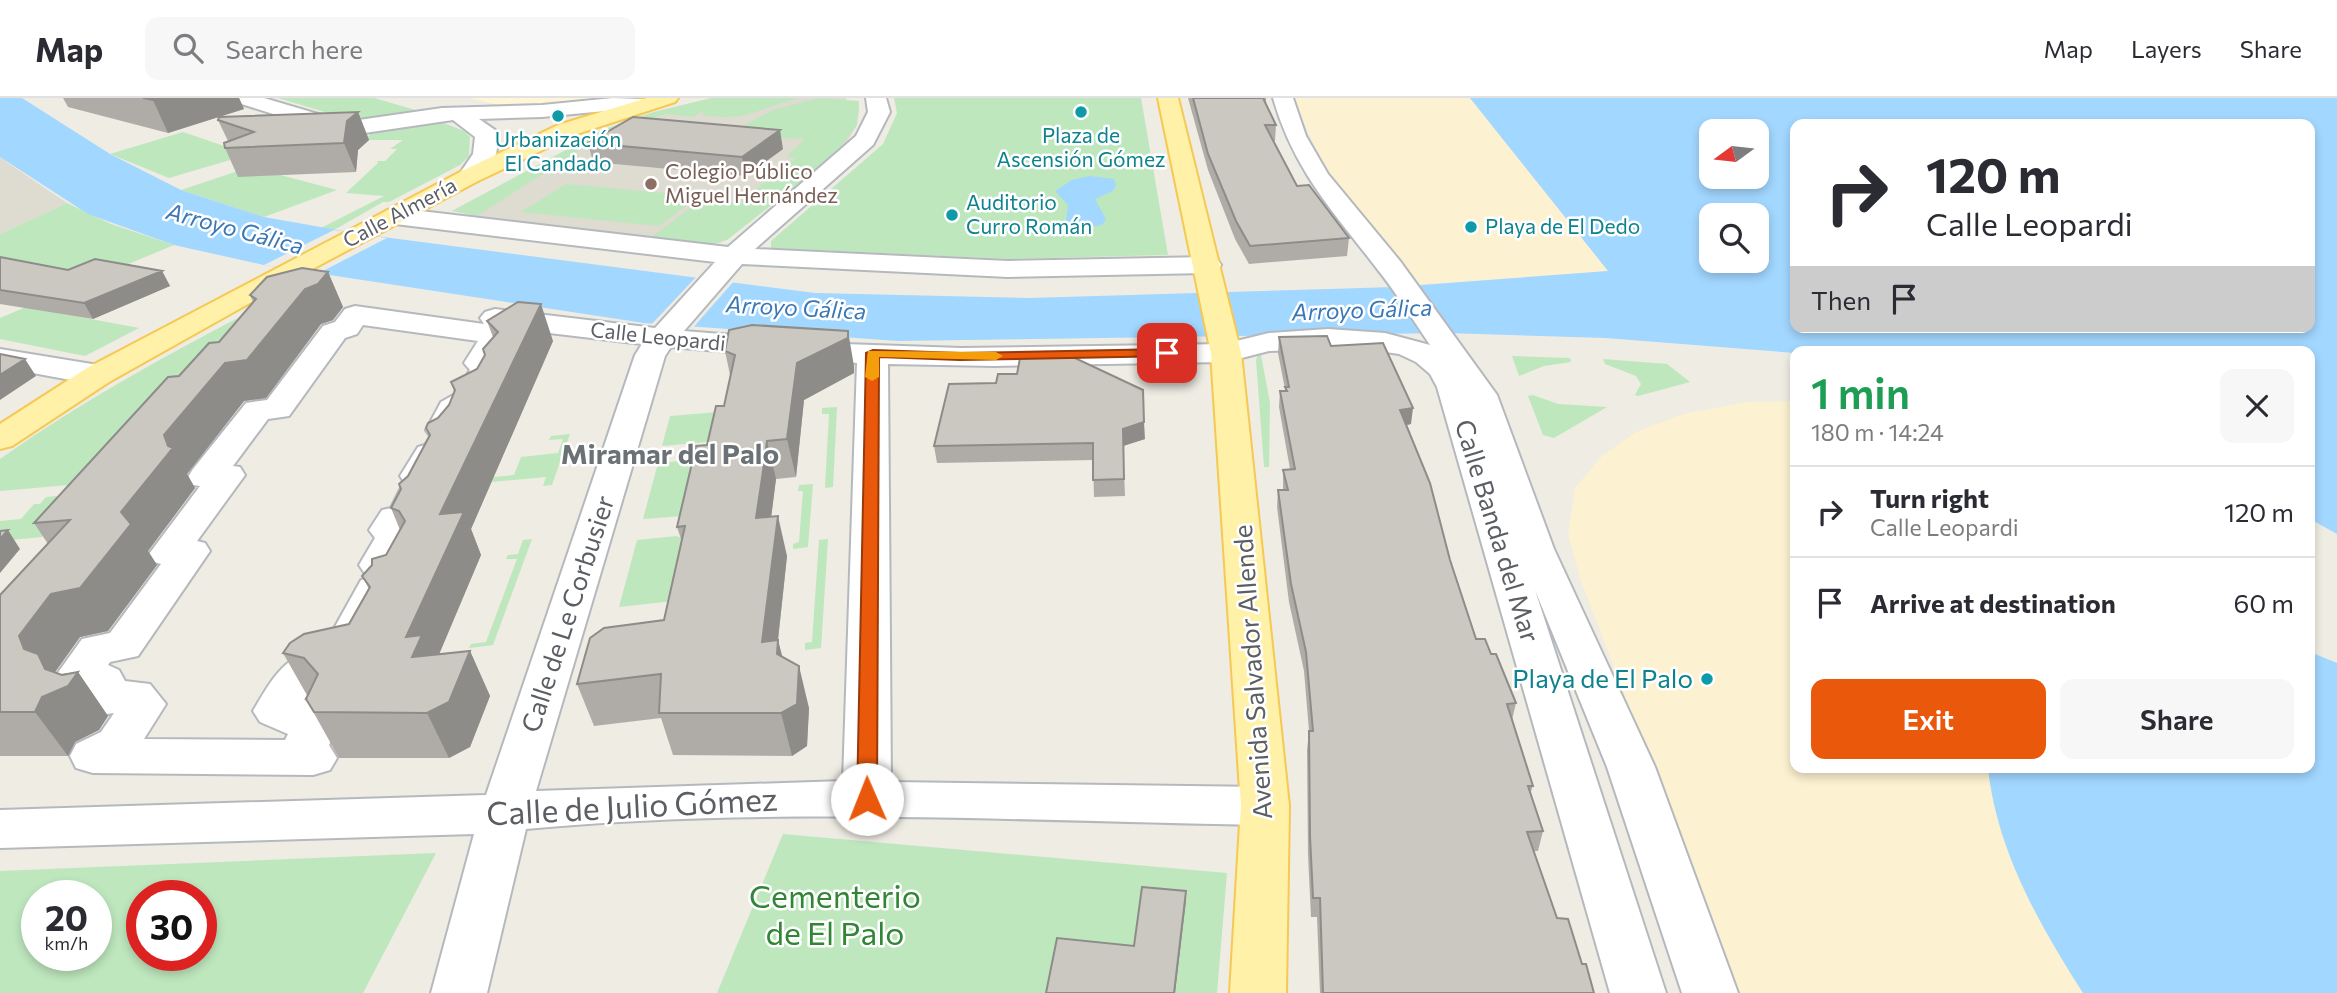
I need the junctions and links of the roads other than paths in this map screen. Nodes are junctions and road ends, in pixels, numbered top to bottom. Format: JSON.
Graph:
{"nodes":[{"id":1,"x":242,"y":98,"type":"edge"},
{"id":2,"x":407,"y":98,"type":"edge"},
{"id":3,"x":876,"y":98,"type":"edge"},
{"id":4,"x":1168,"y":98,"type":"edge"},
{"id":5,"x":1283,"y":98,"type":"edge"},
{"id":6,"x":662,"y":99,"type":"edge"},
{"id":7,"x":459,"y":113,"type":"junction"},
{"id":8,"x":550,"y":137,"type":"junction"},
{"id":9,"x":470,"y":176,"type":"junction"},
{"id":10,"x":395,"y":216,"type":"junction"},
{"id":11,"x":727,"y":265,"type":"junction"},
{"id":12,"x":1207,"y":265,"type":"junction"},
{"id":13,"x":261,"y":285,"type":"joint"},
{"id":14,"x":311,"y":285,"type":"junction"},
{"id":15,"x":665,"y":335,"type":"junction"},
{"id":16,"x":873,"y":353,"type":"junction"},
{"id":17,"x":1226,"y":353,"type":"junction"},
{"id":18,"x":0,"y":358,"type":"edge"},
{"id":19,"x":98,"y":375,"type":"junction"},
{"id":20,"x":0,"y":439,"type":"edge"},
{"id":21,"x":239,"y":757,"type":"joint"},
{"id":22,"x":867,"y":799,"type":"junction"},
{"id":23,"x":1265,"y":806,"type":"junction"},
{"id":24,"x":505,"y":812,"type":"junction"},
{"id":25,"x":0,"y":829,"type":"edge"},
{"id":26,"x":459,"y":993,"type":"edge"},
{"id":27,"x":1258,"y":993,"type":"edge"},
{"id":28,"x":1638,"y":993,"type":"edge"},
{"id":29,"x":1710,"y":993,"type":"edge"}],
"edges":[{"from":1,"to":7,"type":"street"},
{"from":2,"to":7,"type":"street"},
{"from":3,"to":11,"type":"street","name":"Calle de Le Corbusier"},
{"from":4,"to":12,"type":"main road","name":"Avenida Salvador Allende"},
{"from":5,"to":29,"type":"street","name":"Calle Banda del Mar"},
{"from":6,"to":7,"type":"street"},
{"from":6,"to":8,"type":"main road","name":"Calle Almería"},
{"from":7,"to":8,"type":"street"},
{"from":7,"to":9,"type":"street"},
{"from":8,"to":9,"type":"main road","name":"Calle Almería"},
{"from":9,"to":10,"type":"main road","name":"Calle Almería"},
{"from":10,"to":11,"type":"street"},
{"from":10,"to":14,"type":"main road","name":"Calle Almería"},
{"from":11,"to":12,"type":"street"},
{"from":11,"to":15,"type":"street","name":"Calle de Le Corbusier"},
{"from":12,"to":17,"type":"main road","name":"Avenida Salvador Allende"},
{"from":13,"to":14,"type":"street","name":"Calle Leopardi"},
{"from":13,"to":19,"type":"main road"},
{"from":14,"to":15,"type":"street","name":"Calle Leopardi"},
{"from":15,"to":16,"type":"street","name":"Calle Leopardi"},
{"from":15,"to":24,"type":"street","name":"Calle de Le Corbusier"},
{"from":16,"to":17,"type":"street","name":"Calle Leopardi"},
{"from":16,"to":22,"type":"street"},
{"from":17,"to":23,"type":"main road","name":"Avenida Salvador Allende"},
{"from":17,"to":28,"type":"street","name":"Calle Banda del Mar"},
{"from":18,"to":19,"type":"street"},
{"from":19,"to":20,"type":"main road"},
{"from":21,"to":21,"type":"street"},
{"from":22,"to":23,"type":"street","name":"Calle de Julio Gómez"},
{"from":22,"to":24,"type":"street","name":"Calle de Julio Gómez"},
{"from":23,"to":27,"type":"main road","name":"Avenida Salvador Allende"},
{"from":24,"to":25,"type":"street","name":"Calle de Julio Gómez"},
{"from":24,"to":26,"type":"street","name":"Calle de Le Corbusier"}]}
